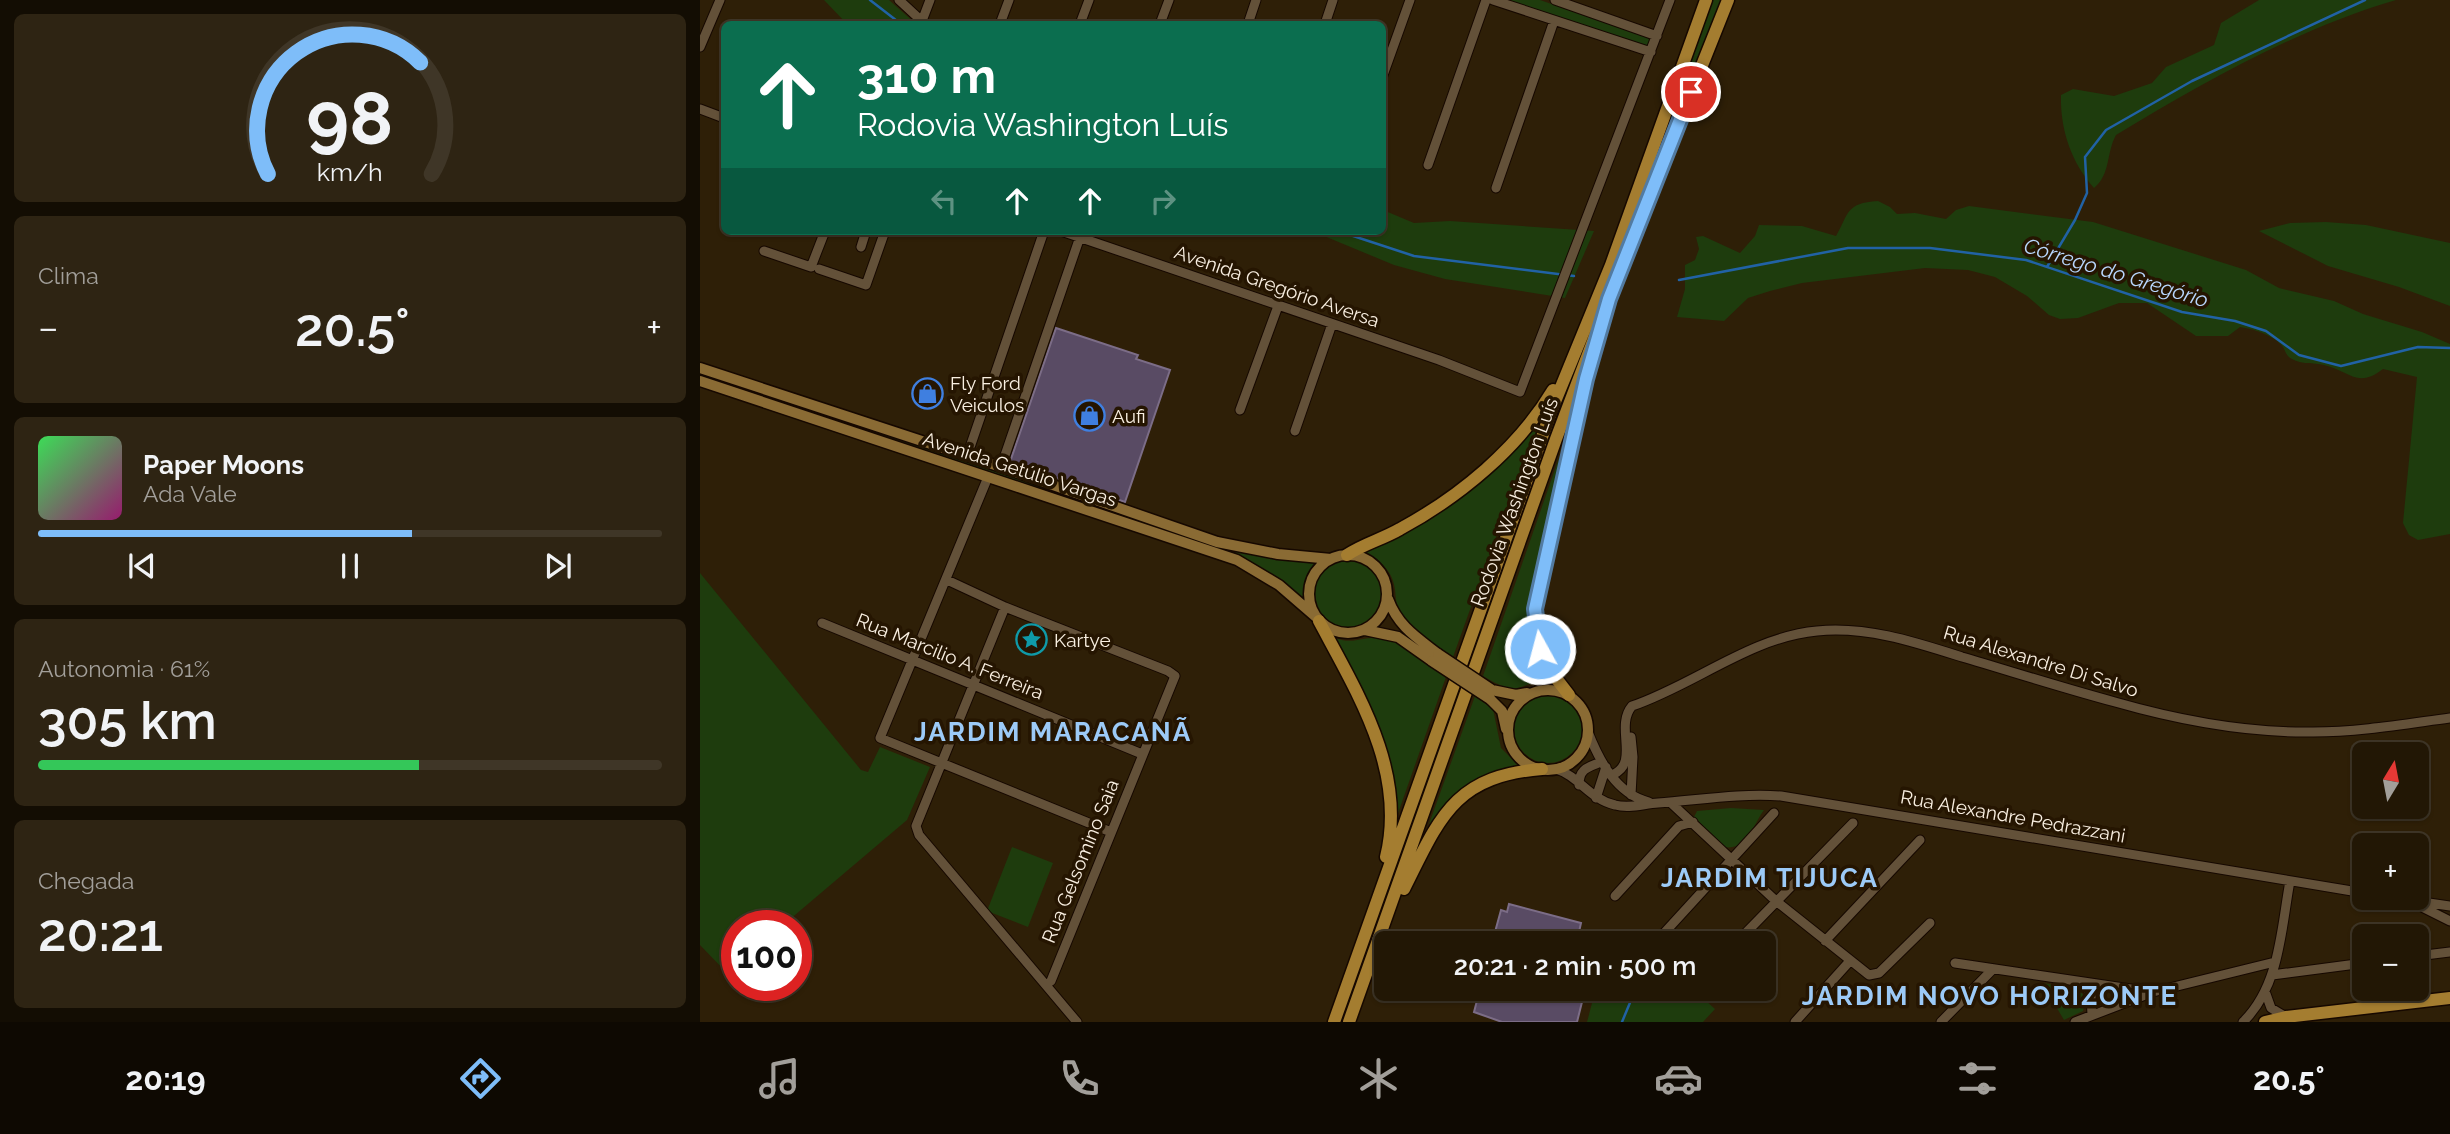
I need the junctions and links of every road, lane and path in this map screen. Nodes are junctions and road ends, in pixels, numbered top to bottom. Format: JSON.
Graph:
{"nodes":[{"id":1,"x":720,"y":0,"type":"edge"},
{"id":2,"x":899,"y":0,"type":"edge"},
{"id":3,"x":930,"y":0,"type":"edge"},
{"id":4,"x":1009,"y":0,"type":"edge"},
{"id":5,"x":1089,"y":0,"type":"edge"},
{"id":6,"x":1169,"y":0,"type":"edge"},
{"id":7,"x":1256,"y":0,"type":"edge"},
{"id":8,"x":1333,"y":0,"type":"edge"},
{"id":9,"x":1410,"y":0,"type":"edge"},
{"id":10,"x":1486,"y":0,"type":"edge"},
{"id":11,"x":1493,"y":0,"type":"edge"},
{"id":12,"x":1555,"y":0,"type":"edge"},
{"id":13,"x":1670,"y":0,"type":"edge"},
{"id":14,"x":1706,"y":0,"type":"edge"},
{"id":15,"x":1728,"y":0,"type":"edge"},
{"id":16,"x":1585,"y":5,"type":"edge"},
{"id":17,"x":921,"y":21,"type":"edge"},
{"id":18,"x":924,"y":21,"type":"edge"},
{"id":19,"x":1001,"y":21,"type":"edge"},
{"id":20,"x":1081,"y":21,"type":"edge"},
{"id":21,"x":1161,"y":21,"type":"edge"},
{"id":22,"x":1249,"y":21,"type":"edge"},
{"id":23,"x":1326,"y":21,"type":"edge"},
{"id":24,"x":1554,"y":21,"type":"junction"},
{"id":25,"x":1657,"y":36,"type":"junction"},
{"id":26,"x":700,"y":47,"type":"edge"},
{"id":27,"x":1651,"y":52,"type":"junction"},
{"id":28,"x":1386,"y":67,"type":"edge"},
{"id":29,"x":700,"y":109,"type":"edge"},
{"id":30,"x":721,"y":117,"type":"edge"},
{"id":31,"x":1428,"y":165,"type":"dead end"},
{"id":32,"x":1496,"y":188,"type":"dead end"},
{"id":33,"x":823,"y":235,"type":"edge"},
{"id":34,"x":865,"y":235,"type":"edge"},
{"id":35,"x":884,"y":235,"type":"edge"},
{"id":36,"x":1043,"y":235,"type":"edge"},
{"id":37,"x":1081,"y":235,"type":"edge"},
{"id":38,"x":1084,"y":235,"type":"edge"},
{"id":39,"x":861,"y":247,"type":"dead end"},
{"id":40,"x":764,"y":251,"type":"dead end"},
{"id":41,"x":819,"y":269,"type":"dead end"},
{"id":42,"x":1609,"y":299,"type":"junction"},
{"id":43,"x":1278,"y":306,"type":"junction"},
{"id":44,"x":1332,"y":324,"type":"junction"},
{"id":45,"x":1580,"y":345,"type":"junction"},
{"id":46,"x":700,"y":368,"type":"edge"},
{"id":47,"x":700,"y":382,"type":"edge"},
{"id":48,"x":1240,"y":410,"type":"dead end"},
{"id":49,"x":1295,"y":431,"type":"dead end"},
{"id":50,"x":967,"y":456,"type":"junction"},
{"id":51,"x":1001,"y":467,"type":"junction"},
{"id":52,"x":988,"y":477,"type":"junction"},
{"id":53,"x":1347,"y":555,"type":"junction"},
{"id":54,"x":1331,"y":559,"type":"junction"},
{"id":55,"x":947,"y":580,"type":"junction"},
{"id":56,"x":1388,"y":599,"type":"junction"},
{"id":57,"x":1005,"y":607,"type":"junction"},
{"id":58,"x":1317,"y":619,"type":"junction"},
{"id":59,"x":822,"y":623,"type":"dead end"},
{"id":60,"x":1365,"y":631,"type":"junction"},
{"id":61,"x":1435,"y":657,"type":"junction"},
{"id":62,"x":912,"y":660,"type":"junction"},
{"id":63,"x":973,"y":684,"type":"junction"},
{"id":64,"x":1534,"y":692,"type":"junction"},
{"id":65,"x":1491,"y":694,"type":"junction"},
{"id":66,"x":1569,"y":695,"type":"junction"},
{"id":67,"x":1636,"y":705,"type":"junction"},
{"id":68,"x":2450,"y":718,"type":"edge"},
{"id":69,"x":1588,"y":732,"type":"junction"},
{"id":70,"x":1508,"y":736,"type":"junction"},
{"id":71,"x":1142,"y":754,"type":"junction"},
{"id":72,"x":942,"y":763,"type":"junction"},
{"id":73,"x":1607,"y":768,"type":"junction"},
{"id":74,"x":1542,"y":769,"type":"junction"},
{"id":75,"x":1556,"y":769,"type":"junction"},
{"id":76,"x":1578,"y":785,"type":"junction"},
{"id":77,"x":1631,"y":795,"type":"junction"},
{"id":78,"x":1597,"y":798,"type":"junction"},
{"id":79,"x":1693,"y":799,"type":"junction"},
{"id":80,"x":1670,"y":802,"type":"junction"},
{"id":81,"x":1654,"y":803,"type":"junction"},
{"id":82,"x":1615,"y":805,"type":"junction"},
{"id":83,"x":1774,"y":813,"type":"dead end"},
{"id":84,"x":1692,"y":822,"type":"junction"},
{"id":85,"x":1853,"y":822,"type":"dead end"},
{"id":86,"x":1111,"y":832,"type":"junction"},
{"id":87,"x":1920,"y":840,"type":"dead end"},
{"id":88,"x":1731,"y":859,"type":"junction"},
{"id":89,"x":2290,"y":881,"type":"junction"},
{"id":90,"x":2352,"y":891,"type":"edge"},
{"id":91,"x":1615,"y":896,"type":"dead end"},
{"id":92,"x":1776,"y":901,"type":"junction"},
{"id":93,"x":2429,"y":903,"type":"edge"},
{"id":94,"x":2450,"y":906,"type":"edge"},
{"id":95,"x":2427,"y":910,"type":"edge"},
{"id":96,"x":2450,"y":921,"type":"edge"},
{"id":97,"x":1930,"y":923,"type":"dead end"},
{"id":98,"x":1382,"y":931,"type":"edge"},
{"id":99,"x":1384,"y":931,"type":"edge"},
{"id":100,"x":1666,"y":931,"type":"edge"},
{"id":101,"x":1747,"y":931,"type":"edge"},
{"id":102,"x":1825,"y":941,"type":"junction"},
{"id":103,"x":1362,"y":943,"type":"junction"},
{"id":104,"x":2450,"y":952,"type":"edge"},
{"id":105,"x":1374,"y":954,"type":"edge"},
{"id":106,"x":2429,"y":955,"type":"edge"},
{"id":107,"x":1849,"y":962,"type":"junction"},
{"id":108,"x":1955,"y":962,"type":"dead end"},
{"id":109,"x":2275,"y":962,"type":"junction"},
{"id":110,"x":2352,"y":965,"type":"edge"},
{"id":111,"x":1993,"y":969,"type":"junction"},
{"id":112,"x":2273,"y":975,"type":"junction"},
{"id":113,"x":1051,"y":981,"type":"dead end"},
{"id":114,"x":2085,"y":983,"type":"junction"},
{"id":115,"x":2153,"y":992,"type":"junction"},
{"id":116,"x":2266,"y":993,"type":"junction"},
{"id":117,"x":2450,"y":998,"type":"edge"},
{"id":118,"x":2092,"y":1015,"type":"junction"},
{"id":119,"x":2286,"y":1017,"type":"junction"},
{"id":120,"x":1077,"y":1022,"type":"edge"},
{"id":121,"x":1334,"y":1022,"type":"edge"},
{"id":122,"x":1349,"y":1022,"type":"edge"},
{"id":123,"x":1795,"y":1022,"type":"edge"},
{"id":124,"x":1941,"y":1022,"type":"edge"},
{"id":125,"x":2075,"y":1022,"type":"edge"},
{"id":126,"x":2243,"y":1022,"type":"edge"},
{"id":127,"x":2265,"y":1022,"type":"edge"}],
"edges":[{"from":1,"to":26,"type":"street"},
{"from":2,"to":17,"type":"street"},
{"from":3,"to":18,"type":"street"},
{"from":4,"to":19,"type":"street"},
{"from":5,"to":20,"type":"street"},
{"from":6,"to":21,"type":"street"},
{"from":7,"to":22,"type":"street"},
{"from":8,"to":23,"type":"street"},
{"from":9,"to":28,"type":"street"},
{"from":10,"to":31,"type":"street"},
{"from":11,"to":24,"type":"street"},
{"from":12,"to":16,"type":"street"},
{"from":13,"to":25,"type":"street"},
{"from":14,"to":45,"type":"highway","name":"Rodovia Washington Luís"},
{"from":15,"to":42,"type":"highway","name":"Rodovia Washington Luís"},
{"from":16,"to":25,"type":"street"},
{"from":24,"to":27,"type":"street"},
{"from":24,"to":32,"type":"street"},
{"from":25,"to":27,"type":"street"},
{"from":27,"to":44,"type":"street","name":"Avenida Gregório Aversa"},
{"from":29,"to":30,"type":"street"},
{"from":33,"to":40,"type":"street"},
{"from":34,"to":39,"type":"street"},
{"from":35,"to":41,"type":"street"},
{"from":36,"to":50,"type":"street"},
{"from":37,"to":51,"type":"street"},
{"from":38,"to":43,"type":"street","name":"Avenida Gregório Aversa"},
{"from":42,"to":66,"type":"highway"},
{"from":42,"to":98,"type":"highway","name":"Rodovia Washington Luís"},
{"from":43,"to":44,"type":"street","name":"Avenida Gregório Aversa"},
{"from":43,"to":48,"type":"street"},
{"from":44,"to":49,"type":"street"},
{"from":45,"to":53,"type":"highway"},
{"from":45,"to":103,"type":"highway","name":"Rodovia Washington Luís"},
{"from":46,"to":50,"type":"main road","name":"Avenida Getúlio Vargas"},
{"from":47,"to":52,"type":"main road","name":"Avenida Getúlio Vargas"},
{"from":50,"to":51,"type":"main road","name":"Avenida Getúlio Vargas"},
{"from":51,"to":54,"type":"main road","name":"Avenida Getúlio Vargas"},
{"from":52,"to":55,"type":"street"},
{"from":52,"to":58,"type":"main road","name":"Avenida Getúlio Vargas"},
{"from":53,"to":54,"type":"main road"},
{"from":53,"to":56,"type":"main road"},
{"from":54,"to":58,"type":"main road"},
{"from":55,"to":57,"type":"street"},
{"from":55,"to":62,"type":"street"},
{"from":56,"to":60,"type":"main road"},
{"from":56,"to":61,"type":"main road"},
{"from":57,"to":63,"type":"street"},
{"from":57,"to":71,"type":"street","name":"Rua Gelsomino Saia"},
{"from":58,"to":60,"type":"main road"},
{"from":58,"to":103,"type":"highway"},
{"from":59,"to":62,"type":"street","name":"Rua Marcilio A. Ferreira"},
{"from":60,"to":61,"type":"main road"},
{"from":61,"to":65,"type":"main road","bridge":true},
{"from":62,"to":63,"type":"street","name":"Rua Marcilio A. Ferreira"},
{"from":62,"to":72,"type":"street"},
{"from":63,"to":71,"type":"street","name":"Rua Marcilio A. Ferreira"},
{"from":63,"to":72,"type":"street"},
{"from":64,"to":65,"type":"main road"},
{"from":64,"to":66,"type":"main road"},
{"from":64,"to":70,"type":"main road"},
{"from":65,"to":70,"type":"main road"},
{"from":66,"to":69,"type":"main road"},
{"from":67,"to":68,"type":"street","name":"Rua Alexandre Di Salvo"},
{"from":67,"to":73,"type":"street"},
{"from":67,"to":77,"type":"street"},
{"from":69,"to":73,"type":"street","name":"Rua Alexandre Pedrazzani"},
{"from":69,"to":75,"type":"main road"},
{"from":70,"to":74,"type":"main road"},
{"from":71,"to":86,"type":"street","name":"Rua Gelsomino Saia"},
{"from":72,"to":86,"type":"street"},
{"from":72,"to":120,"type":"street"},
{"from":73,"to":76,"type":"street"},
{"from":73,"to":77,"type":"street","name":"Rua Alexandre Pedrazzani"},
{"from":73,"to":78,"type":"street"},
{"from":74,"to":75,"type":"main road"},
{"from":74,"to":99,"type":"highway"},
{"from":75,"to":76,"type":"street","name":"Rua Alexandre Pedrazzani"},
{"from":76,"to":78,"type":"street","name":"Rua Alexandre Pedrazzani"},
{"from":77,"to":81,"type":"street","name":"Rua Alexandre Pedrazzani"},
{"from":77,"to":82,"type":"street"},
{"from":78,"to":82,"type":"street","name":"Rua Alexandre Pedrazzani"},
{"from":79,"to":80,"type":"street","name":"Rua Alexandre Pedrazzani"},
{"from":79,"to":84,"type":"street"},
{"from":79,"to":89,"type":"street","name":"Rua Alexandre Pedrazzani"},
{"from":80,"to":81,"type":"street","name":"Rua Alexandre Pedrazzani"},
{"from":80,"to":84,"type":"street"},
{"from":81,"to":82,"type":"street","name":"Rua Alexandre Pedrazzani"},
{"from":83,"to":88,"type":"street"},
{"from":84,"to":88,"type":"street"},
{"from":84,"to":91,"type":"street"},
{"from":85,"to":92,"type":"street"},
{"from":86,"to":113,"type":"street","name":"Rua Gelsomino Saia"},
{"from":87,"to":102,"type":"street"},
{"from":88,"to":92,"type":"street"},
{"from":88,"to":100,"type":"street"},
{"from":89,"to":90,"type":"street","name":"Rua Alexandre Pedrazzani"},
{"from":89,"to":109,"type":"street"},
{"from":92,"to":101,"type":"street"},
{"from":92,"to":102,"type":"street"},
{"from":93,"to":94,"type":"street"},
{"from":95,"to":96,"type":"street"},
{"from":97,"to":107,"type":"street"},
{"from":102,"to":107,"type":"street"},
{"from":103,"to":121,"type":"highway","name":"Rodovia Washington Luís"},
{"from":104,"to":106,"type":"street"},
{"from":105,"to":122,"type":"highway","name":"Rodovia Washington Luís"},
{"from":107,"to":123,"type":"street"},
{"from":108,"to":111,"type":"street"},
{"from":109,"to":112,"type":"street"},
{"from":109,"to":115,"type":"street"},
{"from":110,"to":112,"type":"street"},
{"from":111,"to":114,"type":"street"},
{"from":111,"to":124,"type":"street"},
{"from":112,"to":116,"type":"street"},
{"from":114,"to":115,"type":"street"},
{"from":114,"to":118,"type":"street"},
{"from":115,"to":118,"type":"street"},
{"from":116,"to":119,"type":"street"},
{"from":116,"to":126,"type":"street"},
{"from":117,"to":119,"type":"highway"},
{"from":118,"to":125,"type":"street"},
{"from":119,"to":127,"type":"highway"}]}
